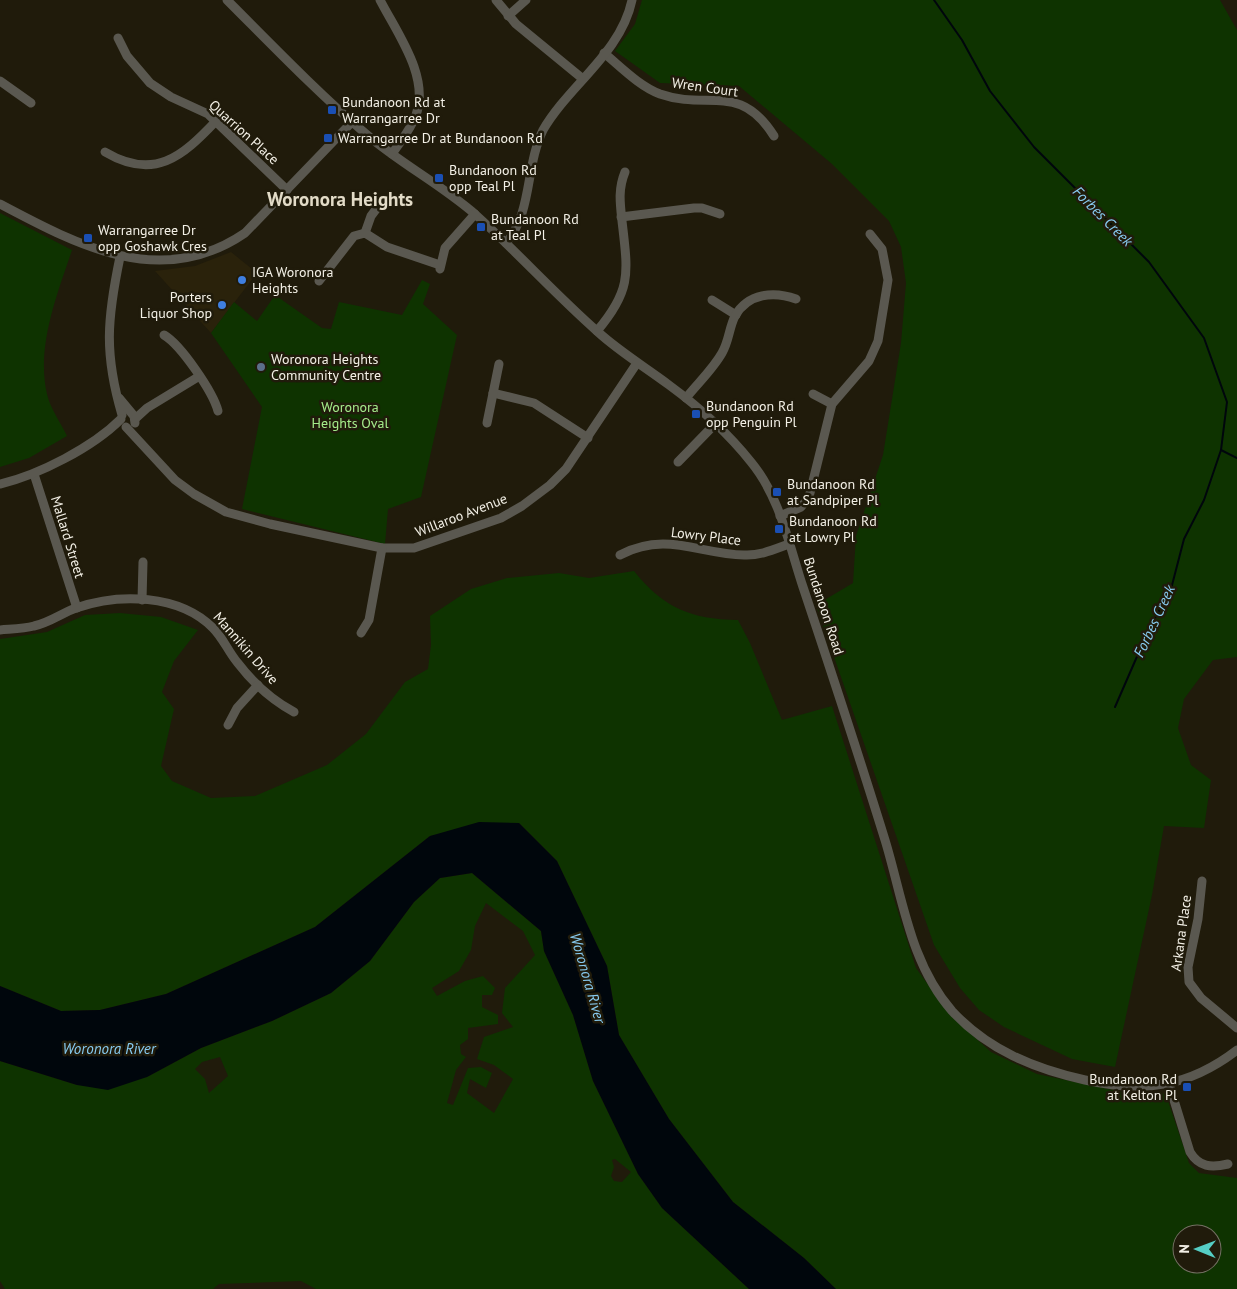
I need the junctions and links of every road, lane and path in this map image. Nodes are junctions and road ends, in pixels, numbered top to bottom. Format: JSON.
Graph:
{"nodes":[{"id":1,"x":226,"y":0,"type":"edge"},
{"id":2,"x":380,"y":0,"type":"edge"},
{"id":3,"x":496,"y":0,"type":"edge"},
{"id":4,"x":526,"y":0,"type":"edge"},
{"id":5,"x":632,"y":0,"type":"edge"},
{"id":6,"x":508,"y":16,"type":"junction"},
{"id":7,"x":118,"y":38,"type":"dead end"},
{"id":8,"x":604,"y":54,"type":"junction"},
{"id":9,"x":583,"y":79,"type":"junction"},
{"id":10,"x":0,"y":82,"type":"edge"},
{"id":11,"x":32,"y":103,"type":"dead end"},
{"id":12,"x":216,"y":121,"type":"junction"},
{"id":13,"x":352,"y":122,"type":"junction"},
{"id":14,"x":774,"y":136,"type":"dead end"},
{"id":15,"x":105,"y":152,"type":"dead end"},
{"id":16,"x":392,"y":154,"type":"junction"},
{"id":17,"x":625,"y":172,"type":"dead end"},
{"id":18,"x":287,"y":190,"type":"junction"},
{"id":19,"x":0,"y":204,"type":"edge"},
{"id":20,"x":377,"y":208,"type":"dead end"},
{"id":21,"x":475,"y":214,"type":"junction"},
{"id":22,"x":720,"y":214,"type":"dead end"},
{"id":23,"x":622,"y":217,"type":"junction"},
{"id":24,"x":365,"y":232,"type":"junction"},
{"id":25,"x":870,"y":234,"type":"dead end"},
{"id":26,"x":506,"y":244,"type":"junction"},
{"id":27,"x":120,"y":257,"type":"junction"},
{"id":28,"x":319,"y":281,"type":"dead end"},
{"id":29,"x":796,"y":299,"type":"dead end"},
{"id":30,"x":712,"y":300,"type":"dead end"},
{"id":31,"x":736,"y":315,"type":"junction"},
{"id":32,"x":596,"y":331,"type":"junction"},
{"id":33,"x":164,"y":335,"type":"dead end"},
{"id":34,"x":637,"y":363,"type":"junction"},
{"id":35,"x":499,"y":364,"type":"dead end"},
{"id":36,"x":198,"y":377,"type":"junction"},
{"id":37,"x":493,"y":393,"type":"junction"},
{"id":38,"x":813,"y":394,"type":"dead end"},
{"id":39,"x":686,"y":398,"type":"junction"},
{"id":40,"x":832,"y":404,"type":"junction"},
{"id":41,"x":218,"y":411,"type":"dead end"},
{"id":42,"x":128,"y":419,"type":"junction"},
{"id":43,"x":487,"y":423,"type":"dead end"},
{"id":44,"x":715,"y":424,"type":"junction"},
{"id":45,"x":588,"y":438,"type":"junction"},
{"id":46,"x":678,"y":462,"type":"dead end"},
{"id":47,"x":34,"y":474,"type":"junction"},
{"id":48,"x":0,"y":484,"type":"edge"},
{"id":49,"x":780,"y":516,"type":"junction"},
{"id":50,"x":789,"y":544,"type":"junction"},
{"id":51,"x":382,"y":548,"type":"junction"},
{"id":52,"x":620,"y":555,"type":"dead end"},
{"id":53,"x":143,"y":562,"type":"dead end"},
{"id":54,"x":142,"y":600,"type":"junction"},
{"id":55,"x":77,"y":608,"type":"junction"},
{"id":56,"x":0,"y":630,"type":"edge"},
{"id":57,"x":361,"y":634,"type":"dead end"},
{"id":58,"x":258,"y":685,"type":"junction"},
{"id":59,"x":294,"y":712,"type":"dead end"},
{"id":60,"x":228,"y":725,"type":"dead end"},
{"id":61,"x":1202,"y":881,"type":"dead end"},
{"id":62,"x":1237,"y":1028,"type":"edge"},
{"id":63,"x":1237,"y":1050,"type":"edge"},
{"id":64,"x":1169,"y":1084,"type":"junction"},
{"id":65,"x":1228,"y":1164,"type":"dead end"}],
"edges":[{"from":1,"to":13,"type":"street","name":"Bundanoon Road"},
{"from":2,"to":16,"type":"street"},
{"from":3,"to":6,"type":"street"},
{"from":4,"to":6,"type":"street"},
{"from":5,"to":8,"type":"street"},
{"from":6,"to":9,"type":"street"},
{"from":7,"to":12,"type":"street","name":"Quarrion Place"},
{"from":8,"to":9,"type":"street"},
{"from":8,"to":14,"type":"street","name":"Wren Court"},
{"from":9,"to":26,"type":"street"},
{"from":10,"to":11,"type":"street"},
{"from":12,"to":15,"type":"street"},
{"from":12,"to":18,"type":"street","name":"Quarrion Place"},
{"from":13,"to":16,"type":"street","name":"Bundanoon Road"},
{"from":13,"to":18,"type":"street"},
{"from":16,"to":21,"type":"street","name":"Bundanoon Road"},
{"from":17,"to":23,"type":"street"},
{"from":18,"to":27,"type":"street"},
{"from":19,"to":27,"type":"street"},
{"from":20,"to":24,"type":"street"},
{"from":21,"to":24,"type":"street"},
{"from":21,"to":26,"type":"street","name":"Bundanoon Road"},
{"from":22,"to":23,"type":"street"},
{"from":23,"to":32,"type":"street"},
{"from":24,"to":28,"type":"street"},
{"from":25,"to":40,"type":"street"},
{"from":26,"to":32,"type":"street","name":"Bundanoon Road"},
{"from":27,"to":42,"type":"street","name":"Willaroo Avenue"},
{"from":29,"to":31,"type":"street"},
{"from":30,"to":31,"type":"street"},
{"from":31,"to":39,"type":"street"},
{"from":32,"to":34,"type":"street","name":"Bundanoon Road"},
{"from":33,"to":36,"type":"street"},
{"from":34,"to":39,"type":"street","name":"Bundanoon Road"},
{"from":34,"to":45,"type":"street","name":"Willaroo Avenue"},
{"from":35,"to":37,"type":"street"},
{"from":36,"to":41,"type":"street"},
{"from":36,"to":42,"type":"street"},
{"from":37,"to":43,"type":"street"},
{"from":37,"to":45,"type":"street"},
{"from":38,"to":40,"type":"street"},
{"from":39,"to":44,"type":"street","name":"Bundanoon Road"},
{"from":40,"to":49,"type":"street"},
{"from":42,"to":47,"type":"street"},
{"from":42,"to":51,"type":"street","name":"Willaroo Avenue"},
{"from":44,"to":46,"type":"street"},
{"from":44,"to":49,"type":"street","name":"Bundanoon Road"},
{"from":45,"to":51,"type":"street","name":"Willaroo Avenue"},
{"from":47,"to":48,"type":"street"},
{"from":47,"to":55,"type":"street","name":"Mallard Street"},
{"from":49,"to":50,"type":"street","name":"Bundanoon Road"},
{"from":50,"to":52,"type":"street","name":"Lowry Place"},
{"from":50,"to":64,"type":"street","name":"Bundanoon Road"},
{"from":51,"to":57,"type":"street"},
{"from":53,"to":54,"type":"street"},
{"from":54,"to":55,"type":"street","name":"Mannikin Drive"},
{"from":54,"to":58,"type":"street","name":"Mannikin Drive"},
{"from":55,"to":56,"type":"street","name":"Mannikin Drive"},
{"from":58,"to":59,"type":"street","name":"Mannikin Drive"},
{"from":58,"to":60,"type":"street"},
{"from":61,"to":62,"type":"street","name":"Arkana Place"},
{"from":63,"to":64,"type":"street","name":"Bundanoon Road"},
{"from":64,"to":65,"type":"street"}]}
